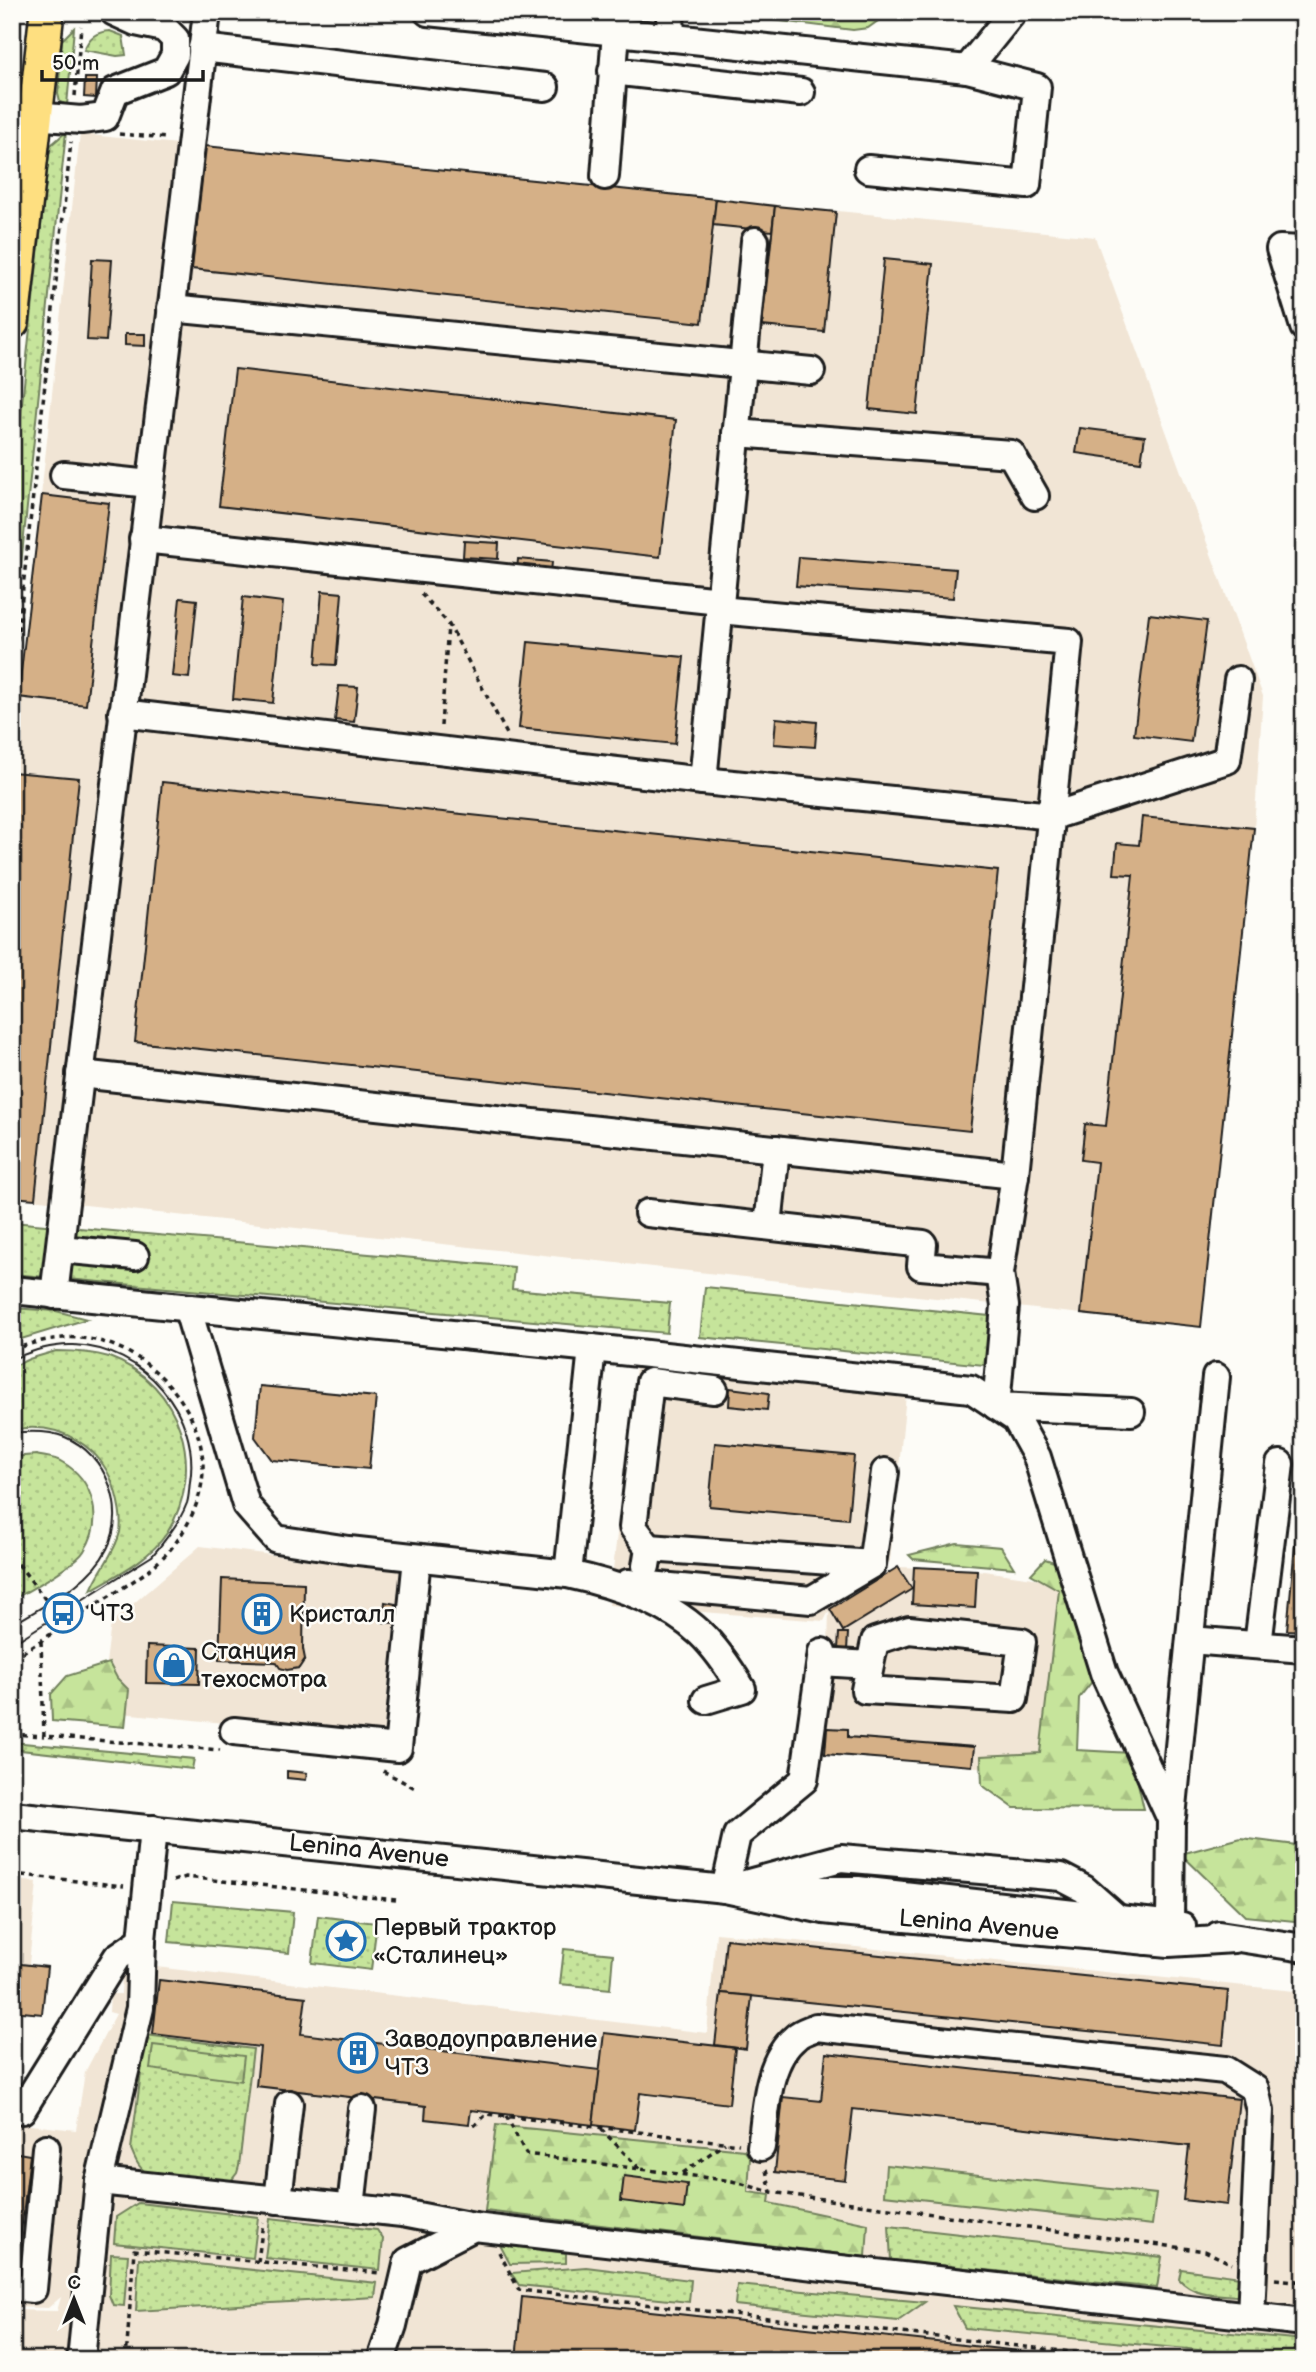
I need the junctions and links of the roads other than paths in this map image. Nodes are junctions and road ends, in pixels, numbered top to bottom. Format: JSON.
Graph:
{"nodes":[{"id":1,"x":47,"y":12,"type":"edge"},
{"id":2,"x":114,"y":12,"type":"edge"},
{"id":3,"x":206,"y":12,"type":"edge"},
{"id":4,"x":428,"y":12,"type":"edge"},
{"id":5,"x":1013,"y":12,"type":"edge"},
{"id":6,"x":670,"y":25,"type":"edge"},
{"id":7,"x":616,"y":32,"type":"junction"},
{"id":8,"x":202,"y":48,"type":"junction"},
{"id":9,"x":967,"y":69,"type":"junction"},
{"id":10,"x":612,"y":71,"type":"junction"},
{"id":11,"x":545,"y":87,"type":"dead end"},
{"id":12,"x":801,"y":92,"type":"dead end"},
{"id":13,"x":35,"y":116,"type":"junction"},
{"id":14,"x":868,"y":169,"type":"dead end"},
{"id":15,"x":605,"y":176,"type":"dead end"},
{"id":16,"x":755,"y":241,"type":"dead end"},
{"id":17,"x":1304,"y":250,"type":"edge"},
{"id":18,"x":171,"y":308,"type":"junction"},
{"id":19,"x":12,"y":322,"type":"edge"},
{"id":20,"x":1304,"y":327,"type":"edge"},
{"id":21,"x":743,"y":365,"type":"junction"},
{"id":22,"x":811,"y":371,"type":"dead end"},
{"id":23,"x":736,"y":433,"type":"junction"},
{"id":24,"x":64,"y":475,"type":"dead end"},
{"id":25,"x":150,"y":484,"type":"junction"},
{"id":26,"x":1035,"y":496,"type":"dead end"},
{"id":27,"x":143,"y":539,"type":"junction"},
{"id":28,"x":720,"y":606,"type":"junction"},
{"id":29,"x":1238,"y":680,"type":"dead end"},
{"id":30,"x":122,"y":713,"type":"junction"},
{"id":31,"x":703,"y":781,"type":"junction"},
{"id":32,"x":1052,"y":816,"type":"junction"},
{"id":33,"x":80,"y":1074,"type":"junction"},
{"id":34,"x":776,"y":1149,"type":"junction"},
{"id":35,"x":1015,"y":1175,"type":"junction"},
{"id":36,"x":648,"y":1213,"type":"dead end"},
{"id":37,"x":768,"y":1226,"type":"junction"},
{"id":38,"x":60,"y":1249,"type":"junction"},
{"id":39,"x":135,"y":1256,"type":"dead end"},
{"id":40,"x":1000,"y":1273,"type":"junction"},
{"id":41,"x":12,"y":1290,"type":"edge"},
{"id":42,"x":54,"y":1295,"type":"junction"},
{"id":43,"x":188,"y":1310,"type":"junction"},
{"id":44,"x":592,"y":1348,"type":"junction"},
{"id":45,"x":1216,"y":1377,"type":"dead end"},
{"id":46,"x":714,"y":1390,"type":"dead end"},
{"id":47,"x":996,"y":1406,"type":"junction"},
{"id":48,"x":1132,"y":1412,"type":"dead end"},
{"id":49,"x":1280,"y":1464,"type":"dead end"},
{"id":50,"x":885,"y":1472,"type":"dead end"},
{"id":51,"x":649,"y":1548,"type":"junction"},
{"id":52,"x":417,"y":1558,"type":"junction"},
{"id":53,"x":872,"y":1564,"type":"junction"},
{"id":54,"x":568,"y":1574,"type":"junction"},
{"id":55,"x":595,"y":1580,"type":"junction"},
{"id":56,"x":644,"y":1585,"type":"junction"},
{"id":57,"x":1190,"y":1640,"type":"junction"},
{"id":58,"x":1258,"y":1645,"type":"junction"},
{"id":59,"x":1304,"y":1649,"type":"edge"},
{"id":60,"x":870,"y":1665,"type":"junction"},
{"id":61,"x":706,"y":1700,"type":"dead end"},
{"id":62,"x":232,"y":1741,"type":"road end"},
{"id":63,"x":12,"y":1815,"type":"edge"},
{"id":64,"x":1171,"y":1819,"type":"junction"},
{"id":65,"x":153,"y":1829,"type":"junction"},
{"id":66,"x":725,"y":1889,"type":"junction"},
{"id":67,"x":855,"y":1902,"type":"junction"},
{"id":68,"x":1102,"y":1912,"type":"junction"},
{"id":69,"x":1170,"y":1923,"type":"junction"},
{"id":70,"x":1073,"y":1934,"type":"junction"},
{"id":71,"x":1234,"y":1939,"type":"junction"},
{"id":72,"x":142,"y":1940,"type":"junction"},
{"id":73,"x":1146,"y":1941,"type":"junction"},
{"id":74,"x":1304,"y":1948,"type":"edge"},
{"id":75,"x":289,"y":2104,"type":"dead end"},
{"id":76,"x":362,"y":2109,"type":"dead end"},
{"id":77,"x":22,"y":2110,"type":"dead end"},
{"id":78,"x":761,"y":2147,"type":"road end"},
{"id":79,"x":47,"y":2148,"type":"dead end"},
{"id":80,"x":99,"y":2180,"type":"junction"},
{"id":81,"x":272,"y":2199,"type":"junction"},
{"id":82,"x":351,"y":2207,"type":"junction"},
{"id":83,"x":414,"y":2214,"type":"junction"},
{"id":84,"x":480,"y":2227,"type":"junction"},
{"id":85,"x":407,"y":2268,"type":"junction"},
{"id":86,"x":12,"y":2287,"type":"edge"},
{"id":87,"x":1251,"y":2316,"type":"junction"},
{"id":88,"x":1304,"y":2322,"type":"edge"},
{"id":89,"x":81,"y":2360,"type":"edge"},
{"id":90,"x":380,"y":2360,"type":"edge"}],
"edges":[{"from":1,"to":13,"type":"main road"},
{"from":2,"to":13,"type":"street"},
{"from":3,"to":8,"type":"street"},
{"from":4,"to":7,"type":"street"},
{"from":5,"to":9,"type":"street"},
{"from":6,"to":7,"type":"street"},
{"from":6,"to":9,"type":"street"},
{"from":7,"to":10,"type":"street"},
{"from":8,"to":11,"type":"street"},
{"from":8,"to":18,"type":"street"},
{"from":9,"to":14,"type":"street"},
{"from":10,"to":12,"type":"street"},
{"from":10,"to":15,"type":"street"},
{"from":13,"to":19,"type":"main road"},
{"from":16,"to":21,"type":"street"},
{"from":17,"to":20,"type":"street"},
{"from":18,"to":21,"type":"street"},
{"from":18,"to":25,"type":"street"},
{"from":21,"to":22,"type":"street"},
{"from":21,"to":23,"type":"street"},
{"from":23,"to":26,"type":"street"},
{"from":23,"to":28,"type":"street"},
{"from":24,"to":25,"type":"street"},
{"from":25,"to":27,"type":"street"},
{"from":27,"to":28,"type":"street"},
{"from":27,"to":30,"type":"street"},
{"from":28,"to":31,"type":"street"},
{"from":28,"to":32,"type":"street"},
{"from":29,"to":32,"type":"street"},
{"from":30,"to":31,"type":"street"},
{"from":30,"to":33,"type":"street"},
{"from":31,"to":32,"type":"street"},
{"from":32,"to":35,"type":"street"},
{"from":33,"to":34,"type":"street"},
{"from":33,"to":38,"type":"street"},
{"from":34,"to":35,"type":"street"},
{"from":34,"to":37,"type":"street"},
{"from":35,"to":40,"type":"street"},
{"from":36,"to":37,"type":"street"},
{"from":37,"to":40,"type":"street"},
{"from":38,"to":39,"type":"street"},
{"from":38,"to":42,"type":"street"},
{"from":40,"to":47,"type":"street"},
{"from":41,"to":42,"type":"street"},
{"from":42,"to":43,"type":"street"},
{"from":43,"to":44,"type":"street"},
{"from":43,"to":52,"type":"street"},
{"from":44,"to":47,"type":"street"},
{"from":44,"to":54,"type":"street"},
{"from":45,"to":57,"type":"street"},
{"from":46,"to":51,"type":"street"},
{"from":47,"to":48,"type":"street"},
{"from":47,"to":64,"type":"street"},
{"from":49,"to":58,"type":"street"},
{"from":50,"to":53,"type":"street"},
{"from":51,"to":53,"type":"street"},
{"from":51,"to":56,"type":"street"},
{"from":52,"to":54,"type":"street"},
{"from":52,"to":62,"type":"street"},
{"from":53,"to":56,"type":"street"},
{"from":54,"to":55,"type":"street"},
{"from":55,"to":56,"type":"street"},
{"from":55,"to":61,"type":"street"},
{"from":57,"to":58,"type":"street"},
{"from":57,"to":64,"type":"street"},
{"from":58,"to":59,"type":"street"},
{"from":60,"to":60,"type":"street"},
{"from":60,"to":66,"type":"street"},
{"from":63,"to":65,"type":"street","name":"Lenina Avenue"},
{"from":64,"to":69,"type":"street"},
{"from":65,"to":66,"type":"street","name":"Lenina Avenue"},
{"from":65,"to":72,"type":"street"},
{"from":66,"to":67,"type":"street","name":"Lenina Avenue"},
{"from":66,"to":68,"type":"street"},
{"from":67,"to":68,"type":"street","name":"Lenina Avenue"},
{"from":67,"to":70,"type":"street","name":"Lenina Avenue"},
{"from":68,"to":69,"type":"street","name":"Lenina Avenue"},
{"from":68,"to":70,"type":"street"},
{"from":69,"to":71,"type":"street","name":"Lenina Avenue"},
{"from":69,"to":73,"type":"street"},
{"from":70,"to":73,"type":"street","name":"Lenina Avenue"},
{"from":71,"to":73,"type":"street","name":"Lenina Avenue"},
{"from":71,"to":74,"type":"street","name":"Lenina Avenue"},
{"from":72,"to":77,"type":"street"},
{"from":72,"to":80,"type":"street"},
{"from":75,"to":81,"type":"street"},
{"from":76,"to":82,"type":"street"},
{"from":78,"to":87,"type":"street"},
{"from":79,"to":86,"type":"street"},
{"from":80,"to":81,"type":"street"},
{"from":80,"to":89,"type":"street"},
{"from":81,"to":82,"type":"street"},
{"from":82,"to":83,"type":"street"},
{"from":83,"to":84,"type":"street"},
{"from":83,"to":85,"type":"street"},
{"from":84,"to":85,"type":"street"},
{"from":84,"to":87,"type":"street"},
{"from":85,"to":90,"type":"street"},
{"from":87,"to":88,"type":"street"}]}
